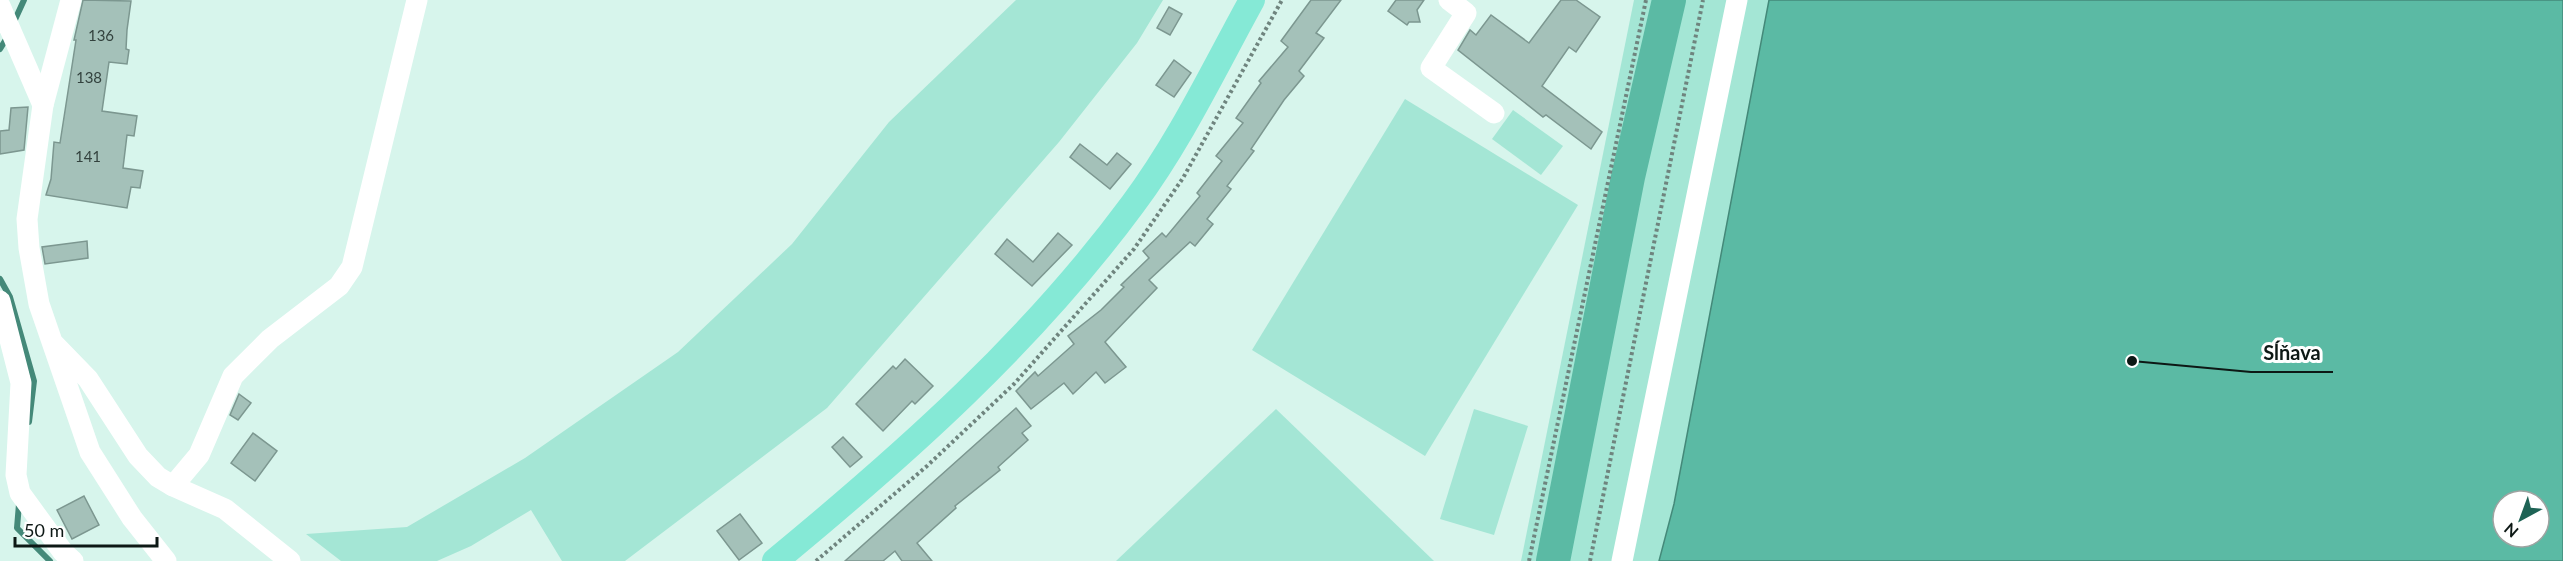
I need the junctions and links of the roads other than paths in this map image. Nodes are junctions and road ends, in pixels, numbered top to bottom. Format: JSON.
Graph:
{"nodes":[{"id":1,"x":71,"y":0,"type":"edge"},
{"id":2,"x":417,"y":0,"type":"edge"},
{"id":3,"x":1251,"y":0,"type":"edge"},
{"id":4,"x":1737,"y":0,"type":"edge"},
{"id":5,"x":1458,"y":7,"type":"edge"},
{"id":6,"x":1,"y":13,"type":"edge"},
{"id":7,"x":43,"y":105,"type":"junction"},
{"id":8,"x":1494,"y":113,"type":"dead end"},
{"id":9,"x":0,"y":301,"type":"edge"},
{"id":10,"x":50,"y":340,"type":"junction"},
{"id":11,"x":173,"y":486,"type":"junction"},
{"id":12,"x":73,"y":561,"type":"edge"},
{"id":13,"x":166,"y":561,"type":"edge"},
{"id":14,"x":290,"y":561,"type":"edge"},
{"id":15,"x":775,"y":561,"type":"edge"},
{"id":16,"x":1622,"y":561,"type":"edge"}],
"edges":[{"from":1,"to":7,"type":"street"},
{"from":2,"to":11,"type":"street"},
{"from":3,"to":15,"type":"main road"},
{"from":4,"to":16,"type":"street"},
{"from":5,"to":8,"type":"street"},
{"from":6,"to":7,"type":"street"},
{"from":7,"to":10,"type":"street"},
{"from":9,"to":12,"type":"street"},
{"from":10,"to":11,"type":"street"},
{"from":10,"to":13,"type":"street"},
{"from":11,"to":14,"type":"street"}]}
